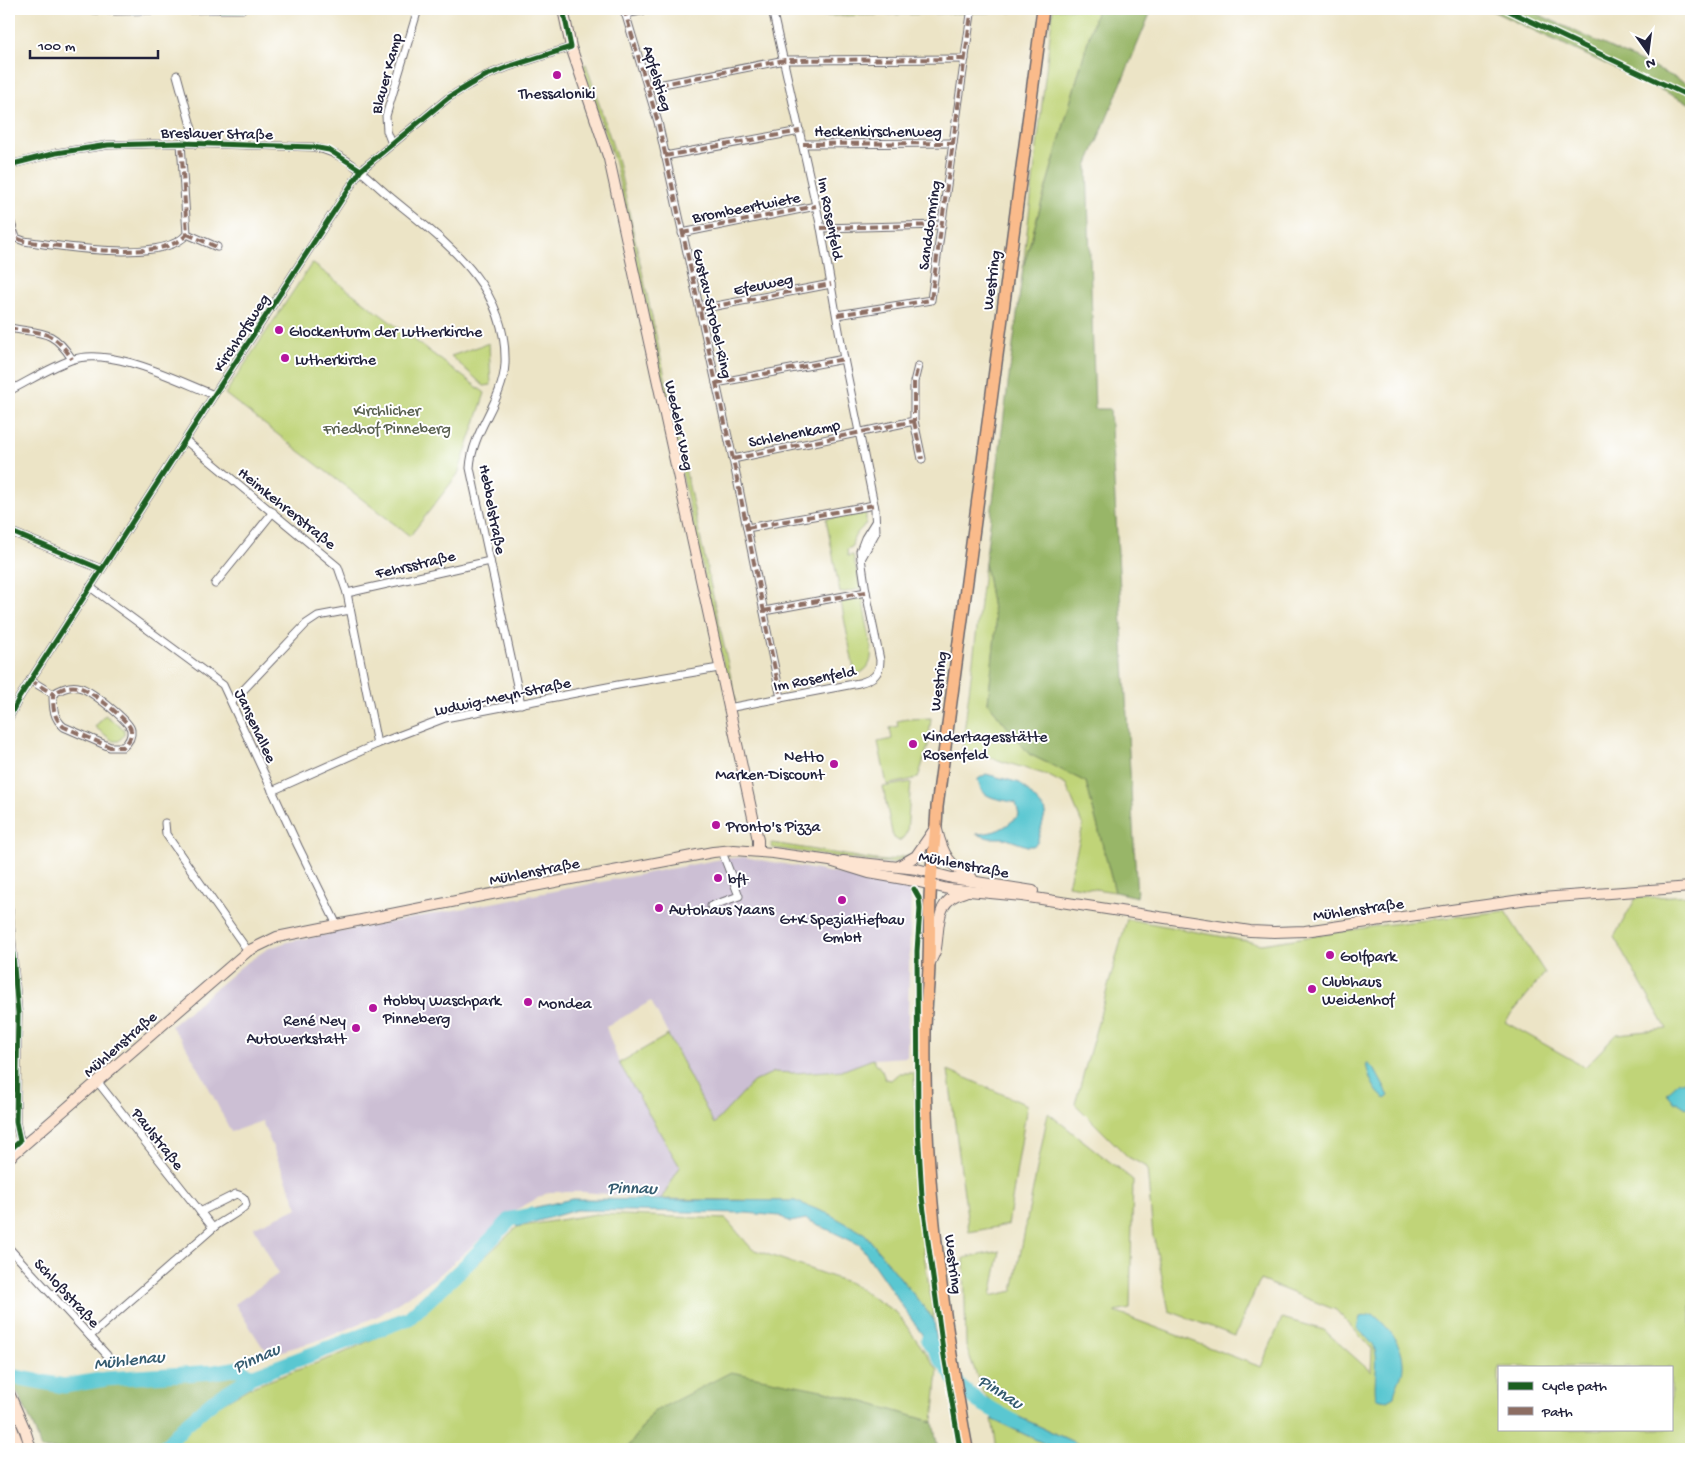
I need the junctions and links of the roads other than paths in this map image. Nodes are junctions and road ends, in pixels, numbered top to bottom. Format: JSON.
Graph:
{"nodes":[{"id":1,"x":80,"y":9,"type":"edge"},
{"id":2,"x":242,"y":9,"type":"edge"},
{"id":3,"x":418,"y":9,"type":"edge"},
{"id":4,"x":564,"y":9,"type":"edge"},
{"id":5,"x":652,"y":9,"type":"edge"},
{"id":6,"x":772,"y":9,"type":"edge"},
{"id":7,"x":1043,"y":9,"type":"edge"},
{"id":8,"x":624,"y":12,"type":"edge"},
{"id":9,"x":971,"y":14,"type":"dead end"},
{"id":10,"x":572,"y":47,"type":"junction"},
{"id":11,"x":965,"y":59,"type":"junction"},
{"id":12,"x":785,"y":60,"type":"junction"},
{"id":13,"x":176,"y":76,"type":"dead end"},
{"id":14,"x":648,"y":88,"type":"junction"},
{"id":15,"x":800,"y":131,"type":"junction"},
{"id":16,"x":181,"y":143,"type":"junction"},
{"id":17,"x":953,"y":143,"type":"junction"},
{"id":18,"x":196,"y":144,"type":"junction"},
{"id":19,"x":392,"y":144,"type":"junction"},
{"id":20,"x":803,"y":144,"type":"junction"},
{"id":21,"x":665,"y":156,"type":"junction"},
{"id":22,"x":9,"y":165,"type":"edge"},
{"id":23,"x":361,"y":170,"type":"junction"},
{"id":24,"x":816,"y":206,"type":"junction"},
{"id":25,"x":9,"y":217,"type":"edge"},
{"id":26,"x":942,"y":226,"type":"junction"},
{"id":27,"x":821,"y":228,"type":"junction"},
{"id":28,"x":682,"y":232,"type":"junction"},
{"id":29,"x":187,"y":234,"type":"junction"},
{"id":30,"x":217,"y":247,"type":"dead end"},
{"id":31,"x":831,"y":284,"type":"junction"},
{"id":32,"x":700,"y":308,"type":"junction"},
{"id":33,"x":837,"y":315,"type":"junction"},
{"id":34,"x":9,"y":328,"type":"edge"},
{"id":35,"x":72,"y":359,"type":"junction"},
{"id":36,"x":844,"y":360,"type":"junction"},
{"id":37,"x":918,"y":366,"type":"dead end"},
{"id":38,"x":716,"y":383,"type":"junction"},
{"id":39,"x":9,"y":391,"type":"edge"},
{"id":40,"x":214,"y":395,"type":"junction"},
{"id":41,"x":914,"y":421,"type":"junction"},
{"id":42,"x":860,"y":433,"type":"junction"},
{"id":43,"x":185,"y":440,"type":"junction"},
{"id":44,"x":734,"y":459,"type":"junction"},
{"id":45,"x":922,"y":459,"type":"dead end"},
{"id":46,"x":874,"y":505,"type":"junction"},
{"id":47,"x":273,"y":512,"type":"junction"},
{"id":48,"x":747,"y":528,"type":"junction"},
{"id":49,"x":9,"y":531,"type":"edge"},
{"id":50,"x":490,"y":561,"type":"junction"},
{"id":51,"x":101,"y":569,"type":"junction"},
{"id":52,"x":215,"y":584,"type":"dead end"},
{"id":53,"x":90,"y":587,"type":"junction"},
{"id":54,"x":346,"y":592,"type":"junction"},
{"id":55,"x":866,"y":592,"type":"junction"},
{"id":56,"x":350,"y":610,"type":"junction"},
{"id":57,"x":764,"y":611,"type":"junction"},
{"id":58,"x":719,"y":668,"type":"junction"},
{"id":59,"x":30,"y":680,"type":"junction"},
{"id":60,"x":53,"y":694,"type":"junction"},
{"id":61,"x":781,"y":698,"type":"junction"},
{"id":62,"x":232,"y":702,"type":"junction"},
{"id":63,"x":521,"y":704,"type":"junction"},
{"id":64,"x":728,"y":708,"type":"junction"},
{"id":65,"x":9,"y":718,"type":"edge"},
{"id":66,"x":377,"y":744,"type":"junction"},
{"id":67,"x":272,"y":791,"type":"junction"},
{"id":68,"x":165,"y":823,"type":"dead end"},
{"id":69,"x":936,"y":826,"type":"junction"},
{"id":70,"x":758,"y":850,"type":"junction"},
{"id":71,"x":724,"y":857,"type":"dead end"},
{"id":72,"x":830,"y":862,"type":"junction"},
{"id":73,"x":897,"y":866,"type":"junction"},
{"id":74,"x":932,"y":873,"type":"junction"},
{"id":75,"x":977,"y":881,"type":"junction"},
{"id":76,"x":931,"y":885,"type":"junction"},
{"id":77,"x":1691,"y":887,"type":"edge"},
{"id":78,"x":968,"y":891,"type":"junction"},
{"id":79,"x":711,"y":906,"type":"dead end"},
{"id":80,"x":1090,"y":906,"type":"junction"},
{"id":81,"x":9,"y":909,"type":"edge"},
{"id":82,"x":337,"y":925,"type":"junction"},
{"id":83,"x":248,"y":951,"type":"junction"},
{"id":84,"x":929,"y":964,"type":"junction"},
{"id":85,"x":97,"y":1081,"type":"junction"},
{"id":86,"x":24,"y":1146,"type":"junction"},
{"id":87,"x":9,"y":1158,"type":"edge"},
{"id":88,"x":200,"y":1212,"type":"junction"},
{"id":89,"x":213,"y":1228,"type":"junction"},
{"id":90,"x":9,"y":1248,"type":"edge"},
{"id":91,"x":90,"y":1336,"type":"junction"},
{"id":92,"x":107,"y":1355,"type":"dead end"},
{"id":93,"x":9,"y":1393,"type":"edge"},
{"id":94,"x":9,"y":1420,"type":"edge"},
{"id":95,"x":967,"y":1448,"type":"edge"},
{"id":96,"x":20,"y":1449,"type":"edge"},
{"id":97,"x":30,"y":1449,"type":"edge"}],
"edges":[{"from":1,"to":2,"type":"street"},
{"from":3,"to":19,"type":"street","name":"Blauer Kamp"},
{"from":4,"to":10,"type":"main road","name":"Wedeler Weg"},
{"from":5,"to":8,"type":"street"},
{"from":6,"to":12,"type":"street","name":"Im Rosenfeld"},
{"from":7,"to":69,"type":"main road","name":"Westring"},
{"from":8,"to":14,"type":"street","name":"Apfelstieg"},
{"from":9,"to":11,"type":"street","name":"Sanddornring"},
{"from":10,"to":19,"type":"street","name":"Kirchhofsweg"},
{"from":10,"to":58,"type":"main road","name":"Wedeler Weg"},
{"from":11,"to":12,"type":"street"},
{"from":11,"to":17,"type":"street","name":"Sanddornring"},
{"from":12,"to":14,"type":"street"},
{"from":12,"to":15,"type":"street","name":"Im Rosenfeld"},
{"from":13,"to":18,"type":"street","name":"Breslauer Straße"},
{"from":14,"to":21,"type":"street","name":"Apfelstieg"},
{"from":15,"to":20,"type":"street","name":"Im Rosenfeld"},
{"from":15,"to":21,"type":"street"},
{"from":16,"to":18,"type":"street","name":"Breslauer Straße"},
{"from":16,"to":22,"type":"street","name":"Breslauer Straße"},
{"from":16,"to":29,"type":"street"},
{"from":17,"to":20,"type":"street","name":"Heckenkirschenweg"},
{"from":17,"to":26,"type":"street","name":"Sanddornring"},
{"from":18,"to":23,"type":"street","name":"Breslauer Straße"},
{"from":19,"to":23,"type":"street","name":"Kirchhofsweg"},
{"from":20,"to":24,"type":"street","name":"Im Rosenfeld"},
{"from":21,"to":28,"type":"street","name":"Gustav-Strobel-Ring"},
{"from":23,"to":40,"type":"street","name":"Kirchhofsweg"},
{"from":23,"to":50,"type":"street","name":"Hebbelstraße"},
{"from":24,"to":27,"type":"street","name":"Im Rosenfeld"},
{"from":24,"to":28,"type":"street","name":"Brombeertwiete"},
{"from":25,"to":29,"type":"street"},
{"from":26,"to":27,"type":"street"},
{"from":26,"to":33,"type":"street","name":"Sanddornring"},
{"from":27,"to":31,"type":"street","name":"Im Rosenfeld"},
{"from":28,"to":32,"type":"street","name":"Gustav-Strobel-Ring"},
{"from":29,"to":30,"type":"street"},
{"from":31,"to":32,"type":"street","name":"Efeuweg"},
{"from":31,"to":33,"type":"street","name":"Im Rosenfeld"},
{"from":32,"to":38,"type":"street","name":"Gustav-Strobel-Ring"},
{"from":33,"to":36,"type":"street","name":"Im Rosenfeld"},
{"from":34,"to":35,"type":"street"},
{"from":35,"to":39,"type":"street"},
{"from":35,"to":40,"type":"street"},
{"from":36,"to":38,"type":"street"},
{"from":36,"to":42,"type":"street","name":"Im Rosenfeld"},
{"from":37,"to":41,"type":"street"},
{"from":38,"to":44,"type":"street","name":"Gustav-Strobel-Ring"},
{"from":40,"to":43,"type":"street","name":"Kirchhofsweg"},
{"from":41,"to":42,"type":"street"},
{"from":41,"to":45,"type":"street"},
{"from":42,"to":44,"type":"street","name":"Schlehenkamp"},
{"from":42,"to":46,"type":"street","name":"Im Rosenfeld"},
{"from":43,"to":47,"type":"street","name":"Heimkehrerstraße"},
{"from":43,"to":51,"type":"street","name":"Kirchhofsweg"},
{"from":44,"to":48,"type":"street","name":"Gustav-Strobel-Ring"},
{"from":46,"to":48,"type":"street"},
{"from":46,"to":55,"type":"street","name":"Im Rosenfeld"},
{"from":47,"to":52,"type":"street"},
{"from":47,"to":54,"type":"street","name":"Heimkehrerstraße"},
{"from":48,"to":57,"type":"street","name":"Gustav-Strobel-Ring"},
{"from":49,"to":51,"type":"street"},
{"from":50,"to":54,"type":"street","name":"Fehrsstraße"},
{"from":50,"to":63,"type":"street","name":"Hebbelstraße"},
{"from":51,"to":53,"type":"street","name":"Kirchhofsweg"},
{"from":53,"to":59,"type":"street","name":"Kirchhofsweg"},
{"from":53,"to":62,"type":"street","name":"Jansenallee"},
{"from":54,"to":56,"type":"street","name":"Heimkehrerstraße"},
{"from":55,"to":57,"type":"street"},
{"from":55,"to":61,"type":"street","name":"Im Rosenfeld"},
{"from":56,"to":62,"type":"street"},
{"from":56,"to":66,"type":"street","name":"Heimkehrerstraße"},
{"from":57,"to":61,"type":"street","name":"Gustav-Strobel-Ring"},
{"from":58,"to":63,"type":"street","name":"Ludwig-Meyn-Straße"},
{"from":58,"to":64,"type":"main road","name":"Wedeler Weg"},
{"from":59,"to":60,"type":"street"},
{"from":59,"to":65,"type":"street","name":"Kirchhofsweg"},
{"from":60,"to":60,"type":"street"},
{"from":61,"to":64,"type":"street","name":"Im Rosenfeld"},
{"from":62,"to":67,"type":"street","name":"Jansenallee"},
{"from":63,"to":66,"type":"street","name":"Ludwig-Meyn-Straße"},
{"from":64,"to":70,"type":"main road","name":"Wedeler Weg"},
{"from":66,"to":67,"type":"street","name":"Ludwig-Meyn-Straße"},
{"from":67,"to":82,"type":"street","name":"Jansenallee"},
{"from":68,"to":83,"type":"street"},
{"from":69,"to":73,"type":"main road"},
{"from":69,"to":74,"type":"main road","name":"Westring"},
{"from":69,"to":75,"type":"main road"},
{"from":70,"to":72,"type":"main road","name":"Mühlenstraße"},
{"from":70,"to":82,"type":"main road","name":"Mühlenstraße"},
{"from":71,"to":79,"type":"street"},
{"from":72,"to":73,"type":"main road","name":"Mühlenstraße"},
{"from":72,"to":76,"type":"main road","name":"Mühlenstraße"},
{"from":73,"to":74,"type":"main road","name":"Mühlenstraße"},
{"from":74,"to":75,"type":"main road","name":"Mühlenstraße"},
{"from":74,"to":76,"type":"main road","name":"Westring"},
{"from":75,"to":80,"type":"main road","name":"Mühlenstraße"},
{"from":76,"to":78,"type":"main road","name":"Mühlenstraße"},
{"from":76,"to":84,"type":"main road","name":"Westring"},
{"from":77,"to":80,"type":"main road","name":"Mühlenstraße"},
{"from":78,"to":80,"type":"main road","name":"Mühlenstraße"},
{"from":78,"to":84,"type":"main road"},
{"from":81,"to":86,"type":"street"},
{"from":82,"to":83,"type":"main road","name":"Mühlenstraße"},
{"from":83,"to":85,"type":"main road","name":"Mühlenstraße"},
{"from":84,"to":95,"type":"main road","name":"Westring"},
{"from":85,"to":86,"type":"main road","name":"Mühlenstraße"},
{"from":85,"to":88,"type":"street","name":"Paulstraße"},
{"from":86,"to":87,"type":"main road","name":"Mühlenstraße"},
{"from":88,"to":89,"type":"street","name":"Paulstraße"},
{"from":88,"to":89,"type":"street"},
{"from":89,"to":91,"type":"street"},
{"from":90,"to":91,"type":"street","name":"Schloßstraße"},
{"from":91,"to":92,"type":"street","name":"Schloßstraße"},
{"from":93,"to":97,"type":"main road"},
{"from":94,"to":96,"type":"main road"}]}
